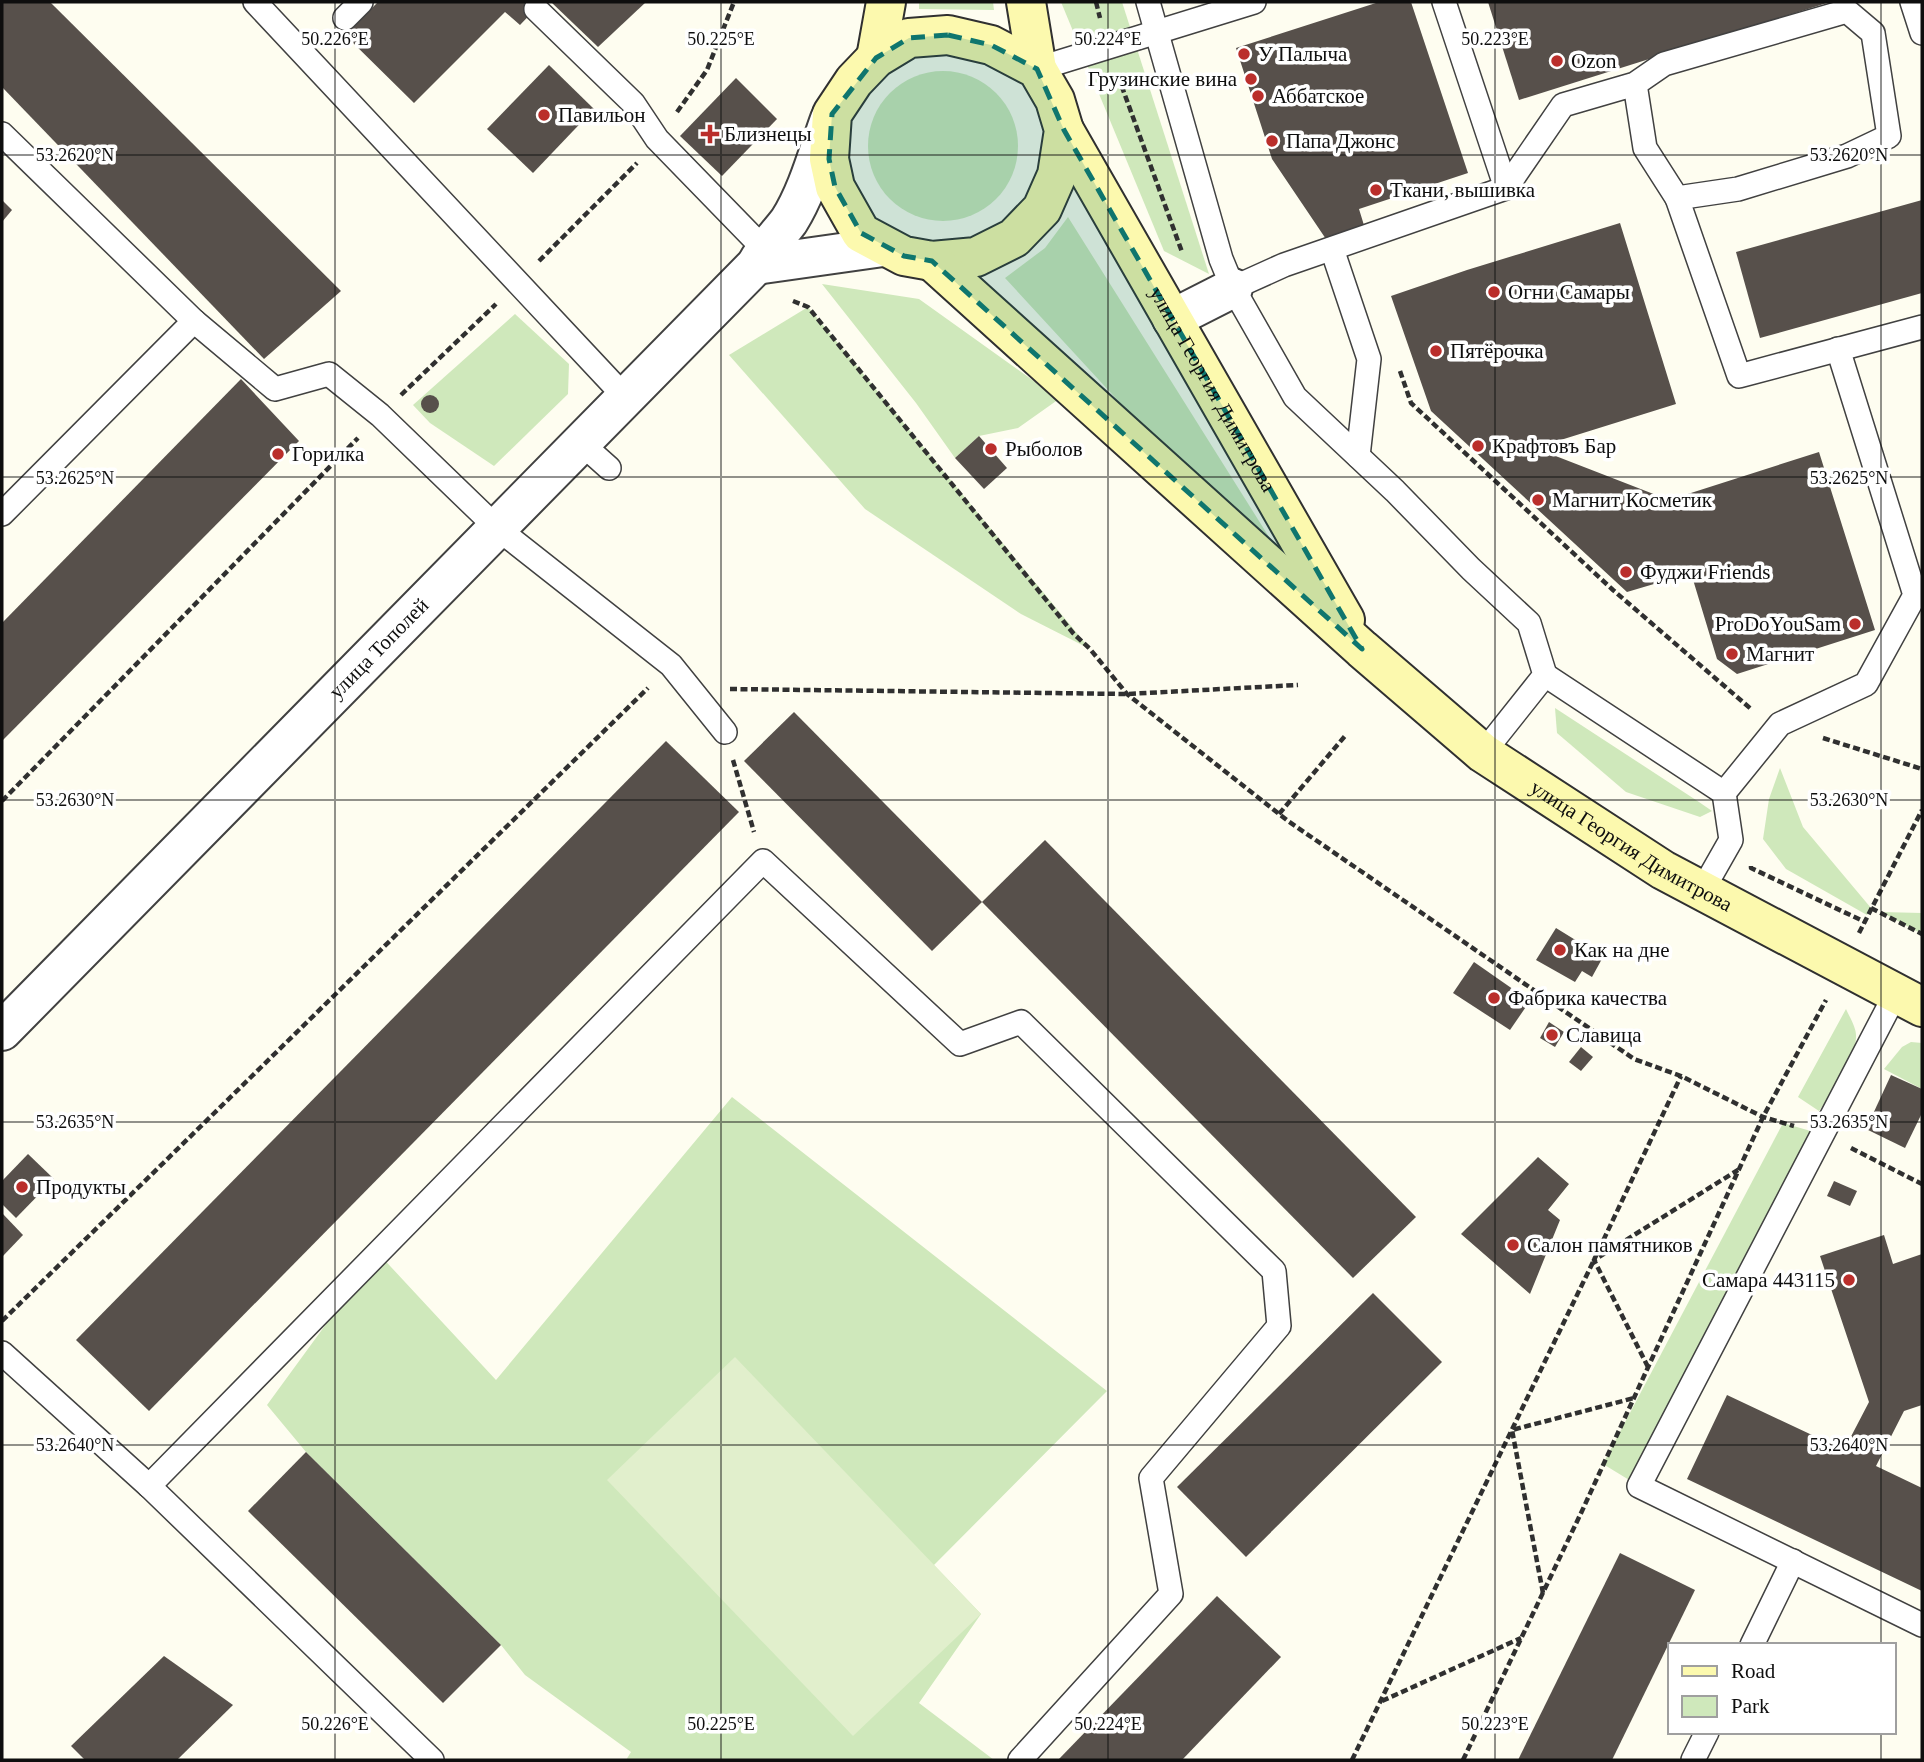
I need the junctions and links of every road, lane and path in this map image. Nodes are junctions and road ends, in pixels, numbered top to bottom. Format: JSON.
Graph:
{"nodes":[{"id":1,"x":256,"y":2,"type":"edge"},
{"id":2,"x":734,"y":2,"type":"edge"},
{"id":3,"x":886,"y":2,"type":"edge"},
{"id":4,"x":1026,"y":2,"type":"edge"},
{"id":5,"x":1096,"y":2,"type":"edge"},
{"id":6,"x":1148,"y":2,"type":"edge"},
{"id":7,"x":1254,"y":2,"type":"edge"},
{"id":8,"x":1444,"y":2,"type":"edge"},
{"id":9,"x":1913,"y":2,"type":"edge"},
{"id":10,"x":536,"y":9,"type":"dead end"},
{"id":11,"x":1156,"y":32,"type":"junction"},
{"id":12,"x":1922,"y":33,"type":"edge"},
{"id":13,"x":1107,"y":47,"type":"junction"},
{"id":14,"x":876,"y":58,"type":"junction"},
{"id":15,"x":1037,"y":69,"type":"junction"},
{"id":16,"x":1636,"y":84,"type":"junction"},
{"id":17,"x":832,"y":114,"type":"junction"},
{"id":18,"x":1064,"y":130,"type":"junction"},
{"id":19,"x":2,"y":134,"type":"edge"},
{"id":20,"x":657,"y":139,"type":"junction"},
{"id":21,"x":1506,"y":188,"type":"junction"},
{"id":22,"x":1677,"y":198,"type":"junction"},
{"id":23,"x":883,"y":247,"type":"junction"},
{"id":24,"x":1332,"y":249,"type":"junction"},
{"id":25,"x":1183,"y":255,"type":"dead end"},
{"id":26,"x":760,"y":257,"type":"junction"},
{"id":27,"x":932,"y":261,"type":"junction"},
{"id":28,"x":517,"y":283,"type":"junction"},
{"id":29,"x":1233,"y":288,"type":"junction"},
{"id":30,"x":808,"y":307,"type":"dead end"},
{"id":31,"x":1172,"y":319,"type":"junction"},
{"id":32,"x":194,"y":321,"type":"junction"},
{"id":33,"x":1922,"y":327,"type":"edge"},
{"id":34,"x":1838,"y":349,"type":"junction"},
{"id":35,"x":1399,"y":367,"type":"dead end"},
{"id":36,"x":625,"y":397,"type":"junction"},
{"id":37,"x":380,"y":415,"type":"junction"},
{"id":38,"x":581,"y":443,"type":"junction"},
{"id":39,"x":1358,"y":456,"type":"junction"},
{"id":40,"x":609,"y":468,"type":"dead end"},
{"id":41,"x":2,"y":514,"type":"edge"},
{"id":42,"x":497,"y":528,"type":"junction"},
{"id":43,"x":1362,"y":649,"type":"junction"},
{"id":44,"x":671,"y":665,"type":"junction"},
{"id":45,"x":1545,"y":675,"type":"junction"},
{"id":46,"x":1298,"y":685,"type":"dead end"},
{"id":47,"x":1127,"y":694,"type":"junction"},
{"id":48,"x":1780,"y":724,"type":"junction"},
{"id":49,"x":725,"y":732,"type":"joint"},
{"id":50,"x":1346,"y":736,"type":"dead end"},
{"id":51,"x":1483,"y":753,"type":"junction"},
{"id":52,"x":1922,"y":769,"type":"edge"},
{"id":53,"x":1724,"y":793,"type":"junction"},
{"id":54,"x":2,"y":801,"type":"edge"},
{"id":55,"x":1279,"y":814,"type":"junction"},
{"id":56,"x":1752,"y":855,"type":"dead end"},
{"id":57,"x":763,"y":861,"type":"junction"},
{"id":58,"x":1702,"y":891,"type":"junction"},
{"id":59,"x":1871,"y":908,"type":"dead end"},
{"id":60,"x":1865,"y":922,"type":"dead end"},
{"id":61,"x":1922,"y":934,"type":"edge"},
{"id":62,"x":1909,"y":1001,"type":"edge"},
{"id":63,"x":2,"y":1031,"type":"edge"},
{"id":64,"x":1681,"y":1076,"type":"junction"},
{"id":65,"x":1763,"y":1117,"type":"junction"},
{"id":66,"x":1821,"y":1134,"type":"junction"},
{"id":67,"x":1739,"y":1170,"type":"junction"},
{"id":68,"x":1922,"y":1184,"type":"edge"},
{"id":69,"x":1594,"y":1260,"type":"junction"},
{"id":70,"x":3,"y":1318,"type":"edge"},
{"id":71,"x":2,"y":1353,"type":"edge"},
{"id":72,"x":1648,"y":1367,"type":"junction"},
{"id":73,"x":1634,"y":1398,"type":"junction"},
{"id":74,"x":1512,"y":1430,"type":"junction"},
{"id":75,"x":149,"y":1486,"type":"junction"},
{"id":76,"x":1793,"y":1562,"type":"junction"},
{"id":77,"x":1543,"y":1592,"type":"junction"},
{"id":78,"x":1922,"y":1625,"type":"edge"},
{"id":79,"x":1521,"y":1639,"type":"junction"},
{"id":80,"x":1753,"y":1643,"type":"edge"},
{"id":81,"x":1380,"y":1701,"type":"junction"},
{"id":82,"x":1706,"y":1734,"type":"edge"},
{"id":83,"x":432,"y":1760,"type":"edge"},
{"id":84,"x":1020,"y":1760,"type":"edge"},
{"id":85,"x":1352,"y":1760,"type":"edge"},
{"id":86,"x":1463,"y":1760,"type":"edge"},
{"id":87,"x":1693,"y":1760,"type":"edge"}],
"edges":[{"from":1,"to":28,"type":"lane"},
{"from":2,"to":20,"type":"path"},
{"from":3,"to":14,"type":"main road"},
{"from":4,"to":15,"type":"main road"},
{"from":5,"to":13,"type":"path"},
{"from":6,"to":11,"type":"lane"},
{"from":7,"to":11,"type":"lane"},
{"from":8,"to":21,"type":"lane"},
{"from":9,"to":12,"type":"lane"},
{"from":10,"to":20,"type":"lane"},
{"from":11,"to":13,"type":"lane"},
{"from":11,"to":29,"type":"lane"},
{"from":13,"to":15,"type":"lane"},
{"from":13,"to":25,"type":"path"},
{"from":14,"to":15,"type":"main road"},
{"from":14,"to":17,"type":"main road"},
{"from":15,"to":18,"type":"main road"},
{"from":16,"to":21,"type":"lane"},
{"from":16,"to":22,"type":"lane"},
{"from":16,"to":22,"type":"lane"},
{"from":17,"to":23,"type":"main road"},
{"from":17,"to":26,"type":"street","name":"улица Тополей"},
{"from":18,"to":27,"type":"main road"},
{"from":18,"to":31,"type":"main road","name":"улица Георгия Димитрова"},
{"from":19,"to":32,"type":"lane"},
{"from":20,"to":26,"type":"lane"},
{"from":20,"to":28,"type":"path"},
{"from":21,"to":24,"type":"lane"},
{"from":22,"to":34,"type":"lane"},
{"from":23,"to":26,"type":"street"},
{"from":23,"to":27,"type":"main road"},
{"from":24,"to":29,"type":"lane"},
{"from":24,"to":39,"type":"lane"},
{"from":26,"to":36,"type":"street","name":"улица Тополей"},
{"from":27,"to":43,"type":"main road","name":"улица Георгия Димитрова"},
{"from":28,"to":36,"type":"lane"},
{"from":28,"to":37,"type":"path"},
{"from":29,"to":31,"type":"street"},
{"from":29,"to":39,"type":"lane"},
{"from":30,"to":47,"type":"path"},
{"from":31,"to":43,"type":"main road","name":"улица Георгия Димитрова"},
{"from":32,"to":37,"type":"lane"},
{"from":32,"to":41,"type":"lane"},
{"from":33,"to":34,"type":"lane"},
{"from":34,"to":48,"type":"lane"},
{"from":35,"to":48,"type":"path"},
{"from":36,"to":38,"type":"street","name":"улица Тополей"},
{"from":37,"to":42,"type":"lane"},
{"from":37,"to":54,"type":"path"},
{"from":38,"to":40,"type":"lane"},
{"from":38,"to":42,"type":"street","name":"улица Тополей"},
{"from":39,"to":45,"type":"lane"},
{"from":42,"to":44,"type":"lane"},
{"from":42,"to":63,"type":"street","name":"улица Тополей"},
{"from":43,"to":51,"type":"main road","name":"улица Георгия Димитрова"},
{"from":44,"to":47,"type":"path"},
{"from":44,"to":49,"type":"lane"},
{"from":44,"to":70,"type":"path"},
{"from":45,"to":51,"type":"lane"},
{"from":45,"to":53,"type":"lane"},
{"from":46,"to":47,"type":"path"},
{"from":47,"to":55,"type":"path"},
{"from":48,"to":52,"type":"path"},
{"from":48,"to":53,"type":"lane"},
{"from":49,"to":57,"type":"path"},
{"from":50,"to":55,"type":"path"},
{"from":51,"to":58,"type":"main road","name":"улица Георгия Димитрова"},
{"from":53,"to":58,"type":"lane"},
{"from":55,"to":64,"type":"path"},
{"from":56,"to":60,"type":"path"},
{"from":57,"to":75,"type":"lane"},
{"from":57,"to":84,"type":"lane"},
{"from":58,"to":62,"type":"main road","name":"улица Георгия Димитрова"},
{"from":59,"to":61,"type":"path"},
{"from":62,"to":66,"type":"lane"},
{"from":64,"to":65,"type":"path"},
{"from":64,"to":69,"type":"path"},
{"from":65,"to":66,"type":"path"},
{"from":65,"to":67,"type":"path"},
{"from":66,"to":68,"type":"path"},
{"from":66,"to":76,"type":"lane"},
{"from":67,"to":69,"type":"path"},
{"from":67,"to":72,"type":"path"},
{"from":69,"to":72,"type":"path"},
{"from":69,"to":74,"type":"path"},
{"from":71,"to":75,"type":"lane"},
{"from":72,"to":73,"type":"path"},
{"from":73,"to":74,"type":"path"},
{"from":73,"to":77,"type":"path"},
{"from":74,"to":77,"type":"path"},
{"from":74,"to":81,"type":"path"},
{"from":75,"to":83,"type":"lane"},
{"from":76,"to":78,"type":"lane"},
{"from":76,"to":80,"type":"lane"},
{"from":77,"to":79,"type":"path"},
{"from":79,"to":81,"type":"path"},
{"from":79,"to":86,"type":"path"},
{"from":81,"to":85,"type":"path"},
{"from":82,"to":87,"type":"lane"}]}
